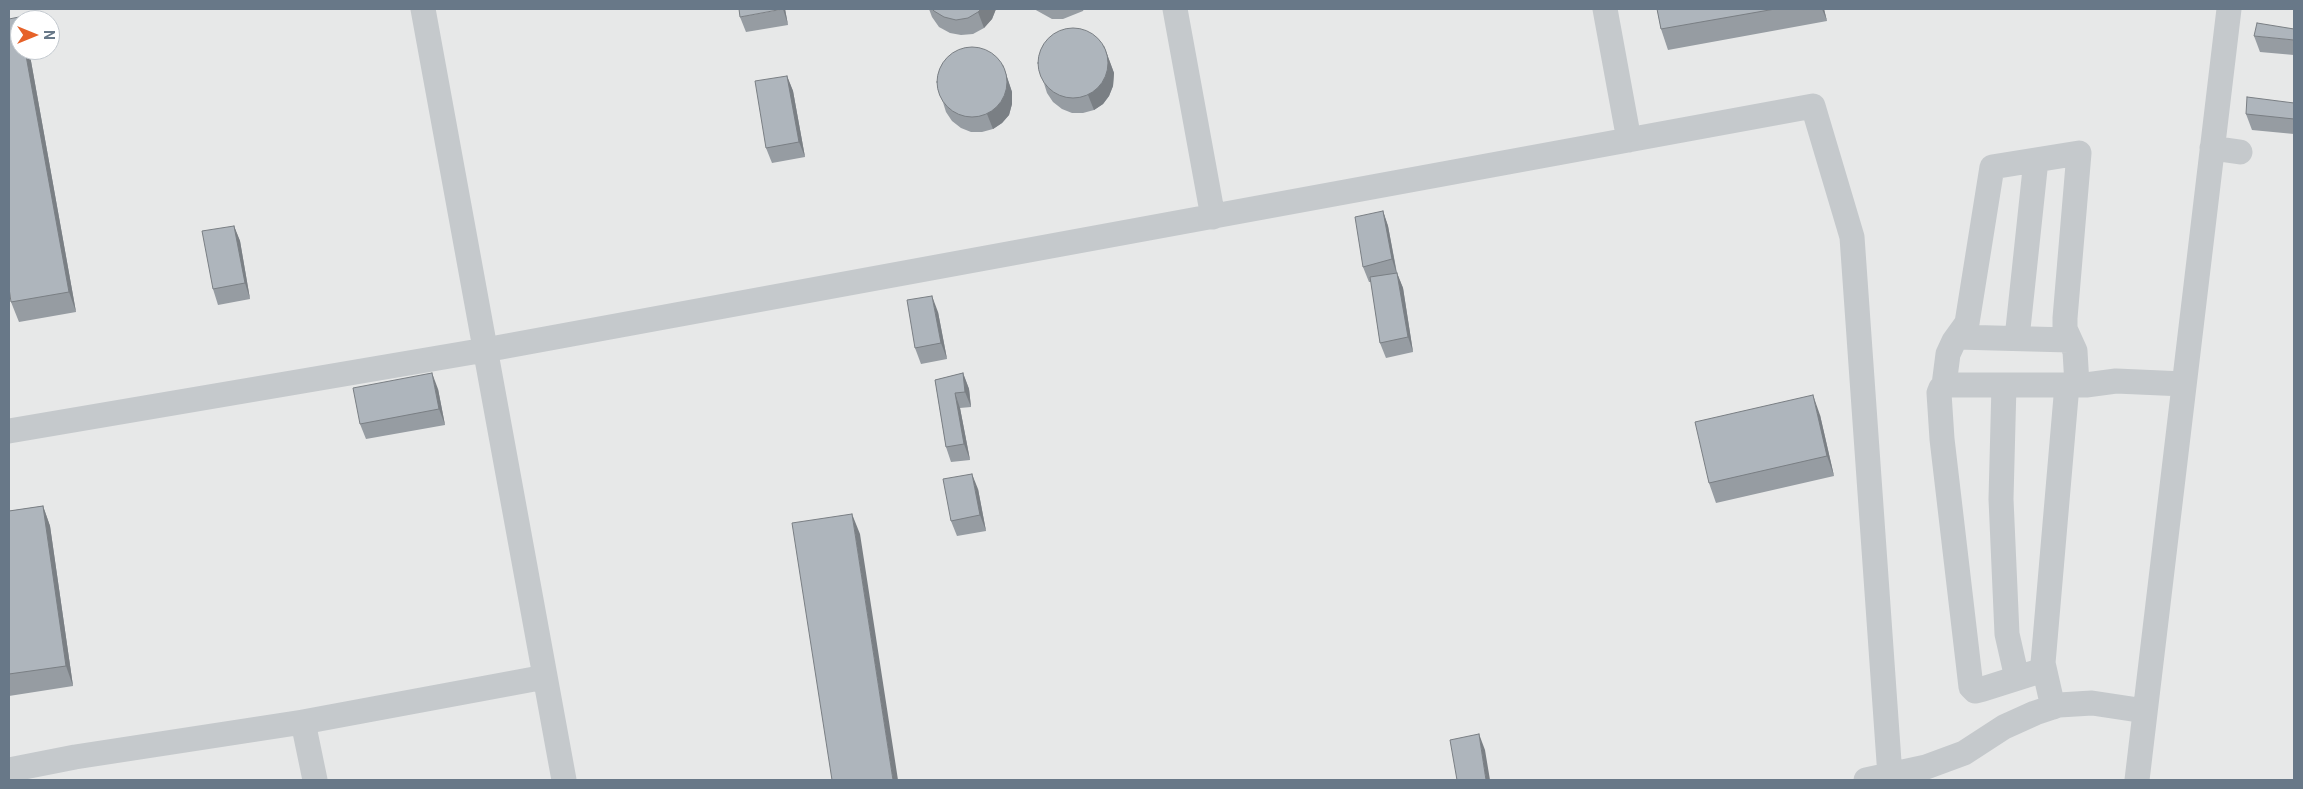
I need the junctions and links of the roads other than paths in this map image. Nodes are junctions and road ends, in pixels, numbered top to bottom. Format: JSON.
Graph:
{"nodes":[{"id":1,"x":423,"y":9,"type":"edge"},
{"id":2,"x":1175,"y":9,"type":"edge"},
{"id":3,"x":1605,"y":9,"type":"edge"},
{"id":4,"x":2228,"y":9,"type":"edge"},
{"id":5,"x":1629,"y":140,"type":"junction"},
{"id":6,"x":2212,"y":148,"type":"junction"},
{"id":7,"x":2240,"y":152,"type":"dead end"},
{"id":8,"x":2036,"y":160,"type":"junction"},
{"id":9,"x":1213,"y":217,"type":"junction"},
{"id":10,"x":1957,"y":337,"type":"junction"},
{"id":11,"x":2018,"y":338,"type":"junction"},
{"id":12,"x":2069,"y":340,"type":"junction"},
{"id":13,"x":485,"y":350,"type":"junction"},
{"id":14,"x":2175,"y":383,"type":"junction"},
{"id":15,"x":1944,"y":385,"type":"junction"},
{"id":16,"x":2004,"y":385,"type":"junction"},
{"id":17,"x":2077,"y":385,"type":"junction"},
{"id":18,"x":9,"y":431,"type":"edge"},
{"id":19,"x":2044,"y":670,"type":"junction"},
{"id":20,"x":545,"y":677,"type":"junction"},
{"id":21,"x":2009,"y":681,"type":"junction"},
{"id":22,"x":2056,"y":706,"type":"junction"},
{"id":23,"x":2145,"y":711,"type":"junction"},
{"id":24,"x":2016,"y":721,"type":"junction"},
{"id":25,"x":303,"y":722,"type":"junction"},
{"id":26,"x":9,"y":770,"type":"edge"},
{"id":27,"x":1890,"y":776,"type":"junction"},
{"id":28,"x":315,"y":780,"type":"edge"},
{"id":29,"x":564,"y":780,"type":"edge"},
{"id":30,"x":1866,"y":780,"type":"edge"},
{"id":31,"x":2137,"y":780,"type":"edge"}],
"edges":[{"from":1,"to":13,"type":"lane"},
{"from":2,"to":9,"type":"lane"},
{"from":3,"to":5,"type":"lane"},
{"from":4,"to":6,"type":"lane"},
{"from":5,"to":9,"type":"lane"},
{"from":5,"to":27,"type":"lane"},
{"from":6,"to":7,"type":"lane"},
{"from":6,"to":14,"type":"lane"},
{"from":8,"to":10,"type":"lane"},
{"from":8,"to":11,"type":"lane"},
{"from":8,"to":12,"type":"lane"},
{"from":9,"to":13,"type":"lane"},
{"from":10,"to":11,"type":"lane"},
{"from":10,"to":15,"type":"lane"},
{"from":11,"to":12,"type":"lane"},
{"from":12,"to":17,"type":"lane"},
{"from":13,"to":18,"type":"lane"},
{"from":13,"to":20,"type":"lane"},
{"from":14,"to":17,"type":"lane"},
{"from":14,"to":23,"type":"lane"},
{"from":15,"to":16,"type":"lane"},
{"from":15,"to":21,"type":"lane"},
{"from":16,"to":17,"type":"lane"},
{"from":16,"to":21,"type":"lane"},
{"from":17,"to":19,"type":"lane"},
{"from":19,"to":21,"type":"lane"},
{"from":19,"to":22,"type":"lane"},
{"from":20,"to":25,"type":"lane"},
{"from":20,"to":29,"type":"lane"},
{"from":21,"to":24,"type":"lane"},
{"from":22,"to":23,"type":"lane"},
{"from":22,"to":24,"type":"lane"},
{"from":23,"to":31,"type":"lane"},
{"from":24,"to":27,"type":"lane"},
{"from":25,"to":26,"type":"lane"},
{"from":25,"to":28,"type":"lane"},
{"from":27,"to":30,"type":"lane"}]}
